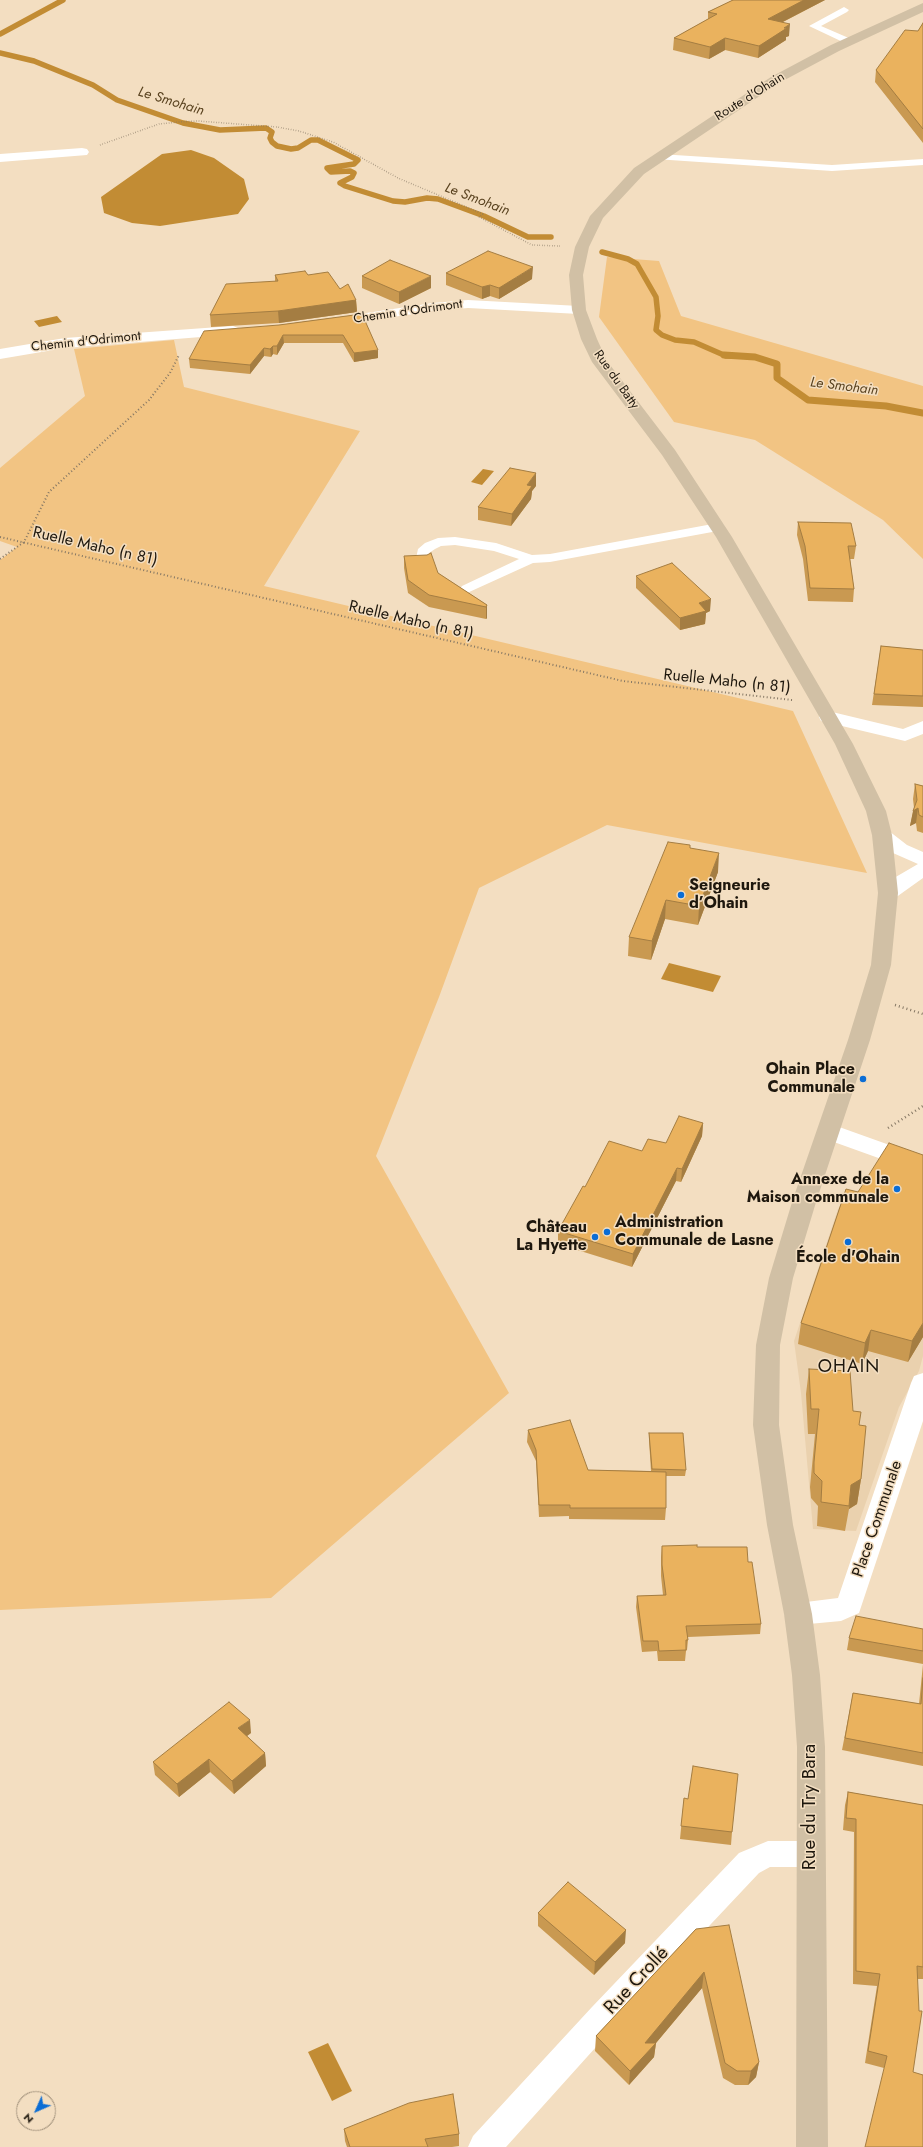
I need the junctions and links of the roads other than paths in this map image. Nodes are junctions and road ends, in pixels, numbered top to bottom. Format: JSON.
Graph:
{"nodes":[{"id":1,"x":923,"y":7,"type":"edge"},
{"id":2,"x":844,"y":10,"type":"dead end"},
{"id":3,"x":848,"y":41,"type":"junction"},
{"id":4,"x":82,"y":152,"type":"road end"},
{"id":5,"x":659,"y":157,"type":"junction"},
{"id":6,"x":0,"y":158,"type":"edge"},
{"id":7,"x":923,"y":162,"type":"edge"},
{"id":8,"x":597,"y":216,"type":"joint"},
{"id":9,"x":579,"y":310,"type":"junction"},
{"id":10,"x":317,"y":324,"type":"edge"},
{"id":11,"x":250,"y":330,"type":"edge"},
{"id":12,"x":0,"y":354,"type":"edge"},
{"id":13,"x":718,"y":527,"type":"junction"},
{"id":14,"x":531,"y":559,"type":"junction"},
{"id":15,"x":422,"y":563,"type":"edge"},
{"id":16,"x":467,"y":589,"type":"dead end"},
{"id":17,"x":824,"y":710,"type":"junction"},
{"id":18,"x":923,"y":727,"type":"edge"},
{"id":19,"x":882,"y":835,"type":"junction"},
{"id":20,"x":923,"y":859,"type":"edge"},
{"id":21,"x":923,"y":869,"type":"edge"},
{"id":22,"x":888,"y":893,"type":"junction"},
{"id":23,"x":828,"y":1131,"type":"junction"},
{"id":24,"x":923,"y":1166,"type":"edge"},
{"id":25,"x":922,"y":1393,"type":"edge"},
{"id":26,"x":798,"y":1614,"type":"junction"},
{"id":27,"x":810,"y":1854,"type":"junction"},
{"id":28,"x":484,"y":2147,"type":"edge"},
{"id":29,"x":812,"y":2147,"type":"edge"}],
"edges":[{"from":1,"to":3,"type":"main road","name":"Route d'Ohain"},
{"from":2,"to":3,"type":"lane"},
{"from":3,"to":5,"type":"main road","name":"Route d'Ohain"},
{"from":4,"to":6,"type":"street"},
{"from":5,"to":7,"type":"lane"},
{"from":5,"to":8,"type":"main road","name":"Route d'Ohain"},
{"from":8,"to":9,"type":"main road","name":"Rue du Batty"},
{"from":9,"to":10,"type":"street","name":"Chemin d'Odrimont"},
{"from":9,"to":13,"type":"main road","name":"Rue du Batty"},
{"from":11,"to":12,"type":"street","name":"Chemin d'Odrimont"},
{"from":13,"to":14,"type":"lane"},
{"from":13,"to":17,"type":"main road","name":"Rue du Batty"},
{"from":14,"to":15,"type":"lane"},
{"from":14,"to":16,"type":"lane"},
{"from":17,"to":18,"type":"street"},
{"from":17,"to":19,"type":"main road","name":"Rue du Batty"},
{"from":19,"to":20,"type":"street"},
{"from":19,"to":22,"type":"main road"},
{"from":21,"to":22,"type":"street"},
{"from":22,"to":23,"type":"main road"},
{"from":23,"to":24,"type":"street"},
{"from":23,"to":26,"type":"main road","name":"Rue du Try Bara"},
{"from":25,"to":26,"type":"street","name":"Place Communale"},
{"from":26,"to":27,"type":"main road","name":"Rue du Try Bara"},
{"from":27,"to":28,"type":"street","name":"Rue Crollé"},
{"from":27,"to":29,"type":"main road","name":"Rue du Try Bara"}]}
